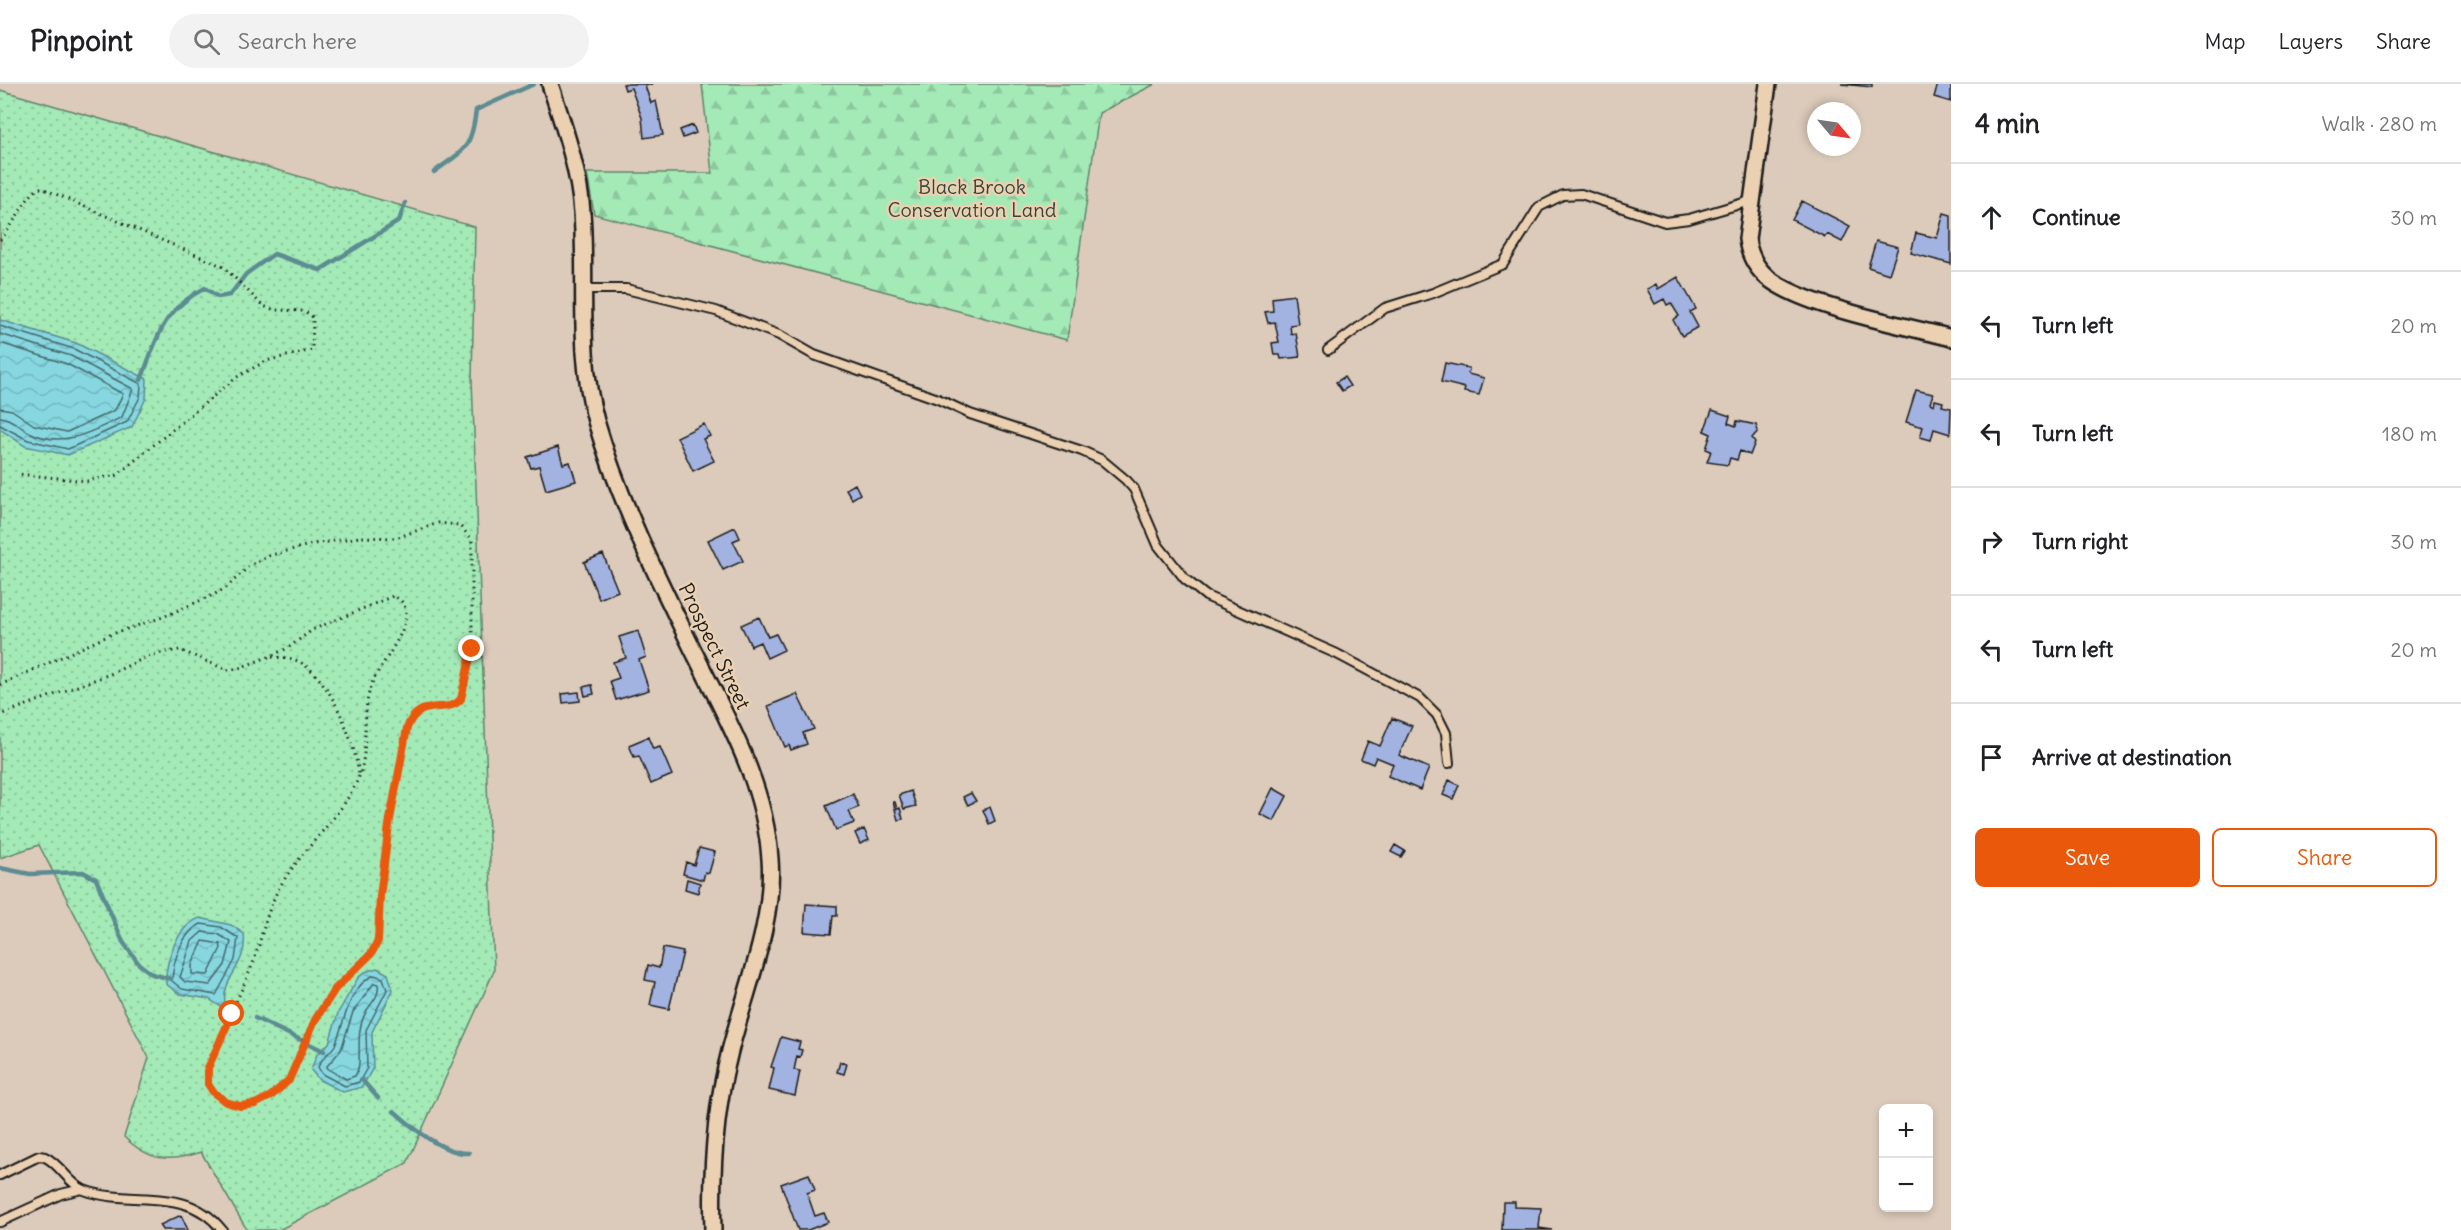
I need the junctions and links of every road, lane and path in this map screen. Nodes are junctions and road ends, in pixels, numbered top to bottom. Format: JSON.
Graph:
{"nodes":[{"id":1,"x":550,"y":84,"type":"edge"},
{"id":2,"x":1768,"y":84,"type":"edge"},
{"id":3,"x":1750,"y":201,"type":"junction"},
{"id":4,"x":0,"y":240,"type":"edge"},
{"id":5,"x":585,"y":289,"type":"junction"},
{"id":6,"x":1951,"y":338,"type":"edge"},
{"id":7,"x":1328,"y":350,"type":"dead end"},
{"id":8,"x":18,"y":474,"type":"dead end"},
{"id":9,"x":271,"y":656,"type":"junction"},
{"id":10,"x":0,"y":685,"type":"edge"},
{"id":11,"x":0,"y":715,"type":"edge"},
{"id":12,"x":1449,"y":763,"type":"dead end"},
{"id":13,"x":359,"y":776,"type":"junction"},
{"id":14,"x":0,"y":1175,"type":"edge"},
{"id":15,"x":82,"y":1190,"type":"junction"},
{"id":16,"x":0,"y":1222,"type":"edge"},
{"id":17,"x":222,"y":1230,"type":"edge"},
{"id":18,"x":713,"y":1230,"type":"edge"}],
"edges":[{"from":1,"to":5,"type":"street","name":"Prospect Street"},
{"from":2,"to":3,"type":"street"},
{"from":3,"to":6,"type":"street"},
{"from":3,"to":7,"type":"lane"},
{"from":4,"to":8,"type":"path"},
{"from":5,"to":12,"type":"lane"},
{"from":5,"to":18,"type":"street","name":"Prospect Street"},
{"from":9,"to":11,"type":"path"},
{"from":9,"to":13,"type":"path"},
{"from":9,"to":13,"type":"path"},
{"from":10,"to":13,"type":"path"},
{"from":14,"to":15,"type":"lane"},
{"from":15,"to":16,"type":"lane"},
{"from":15,"to":17,"type":"lane"}]}
